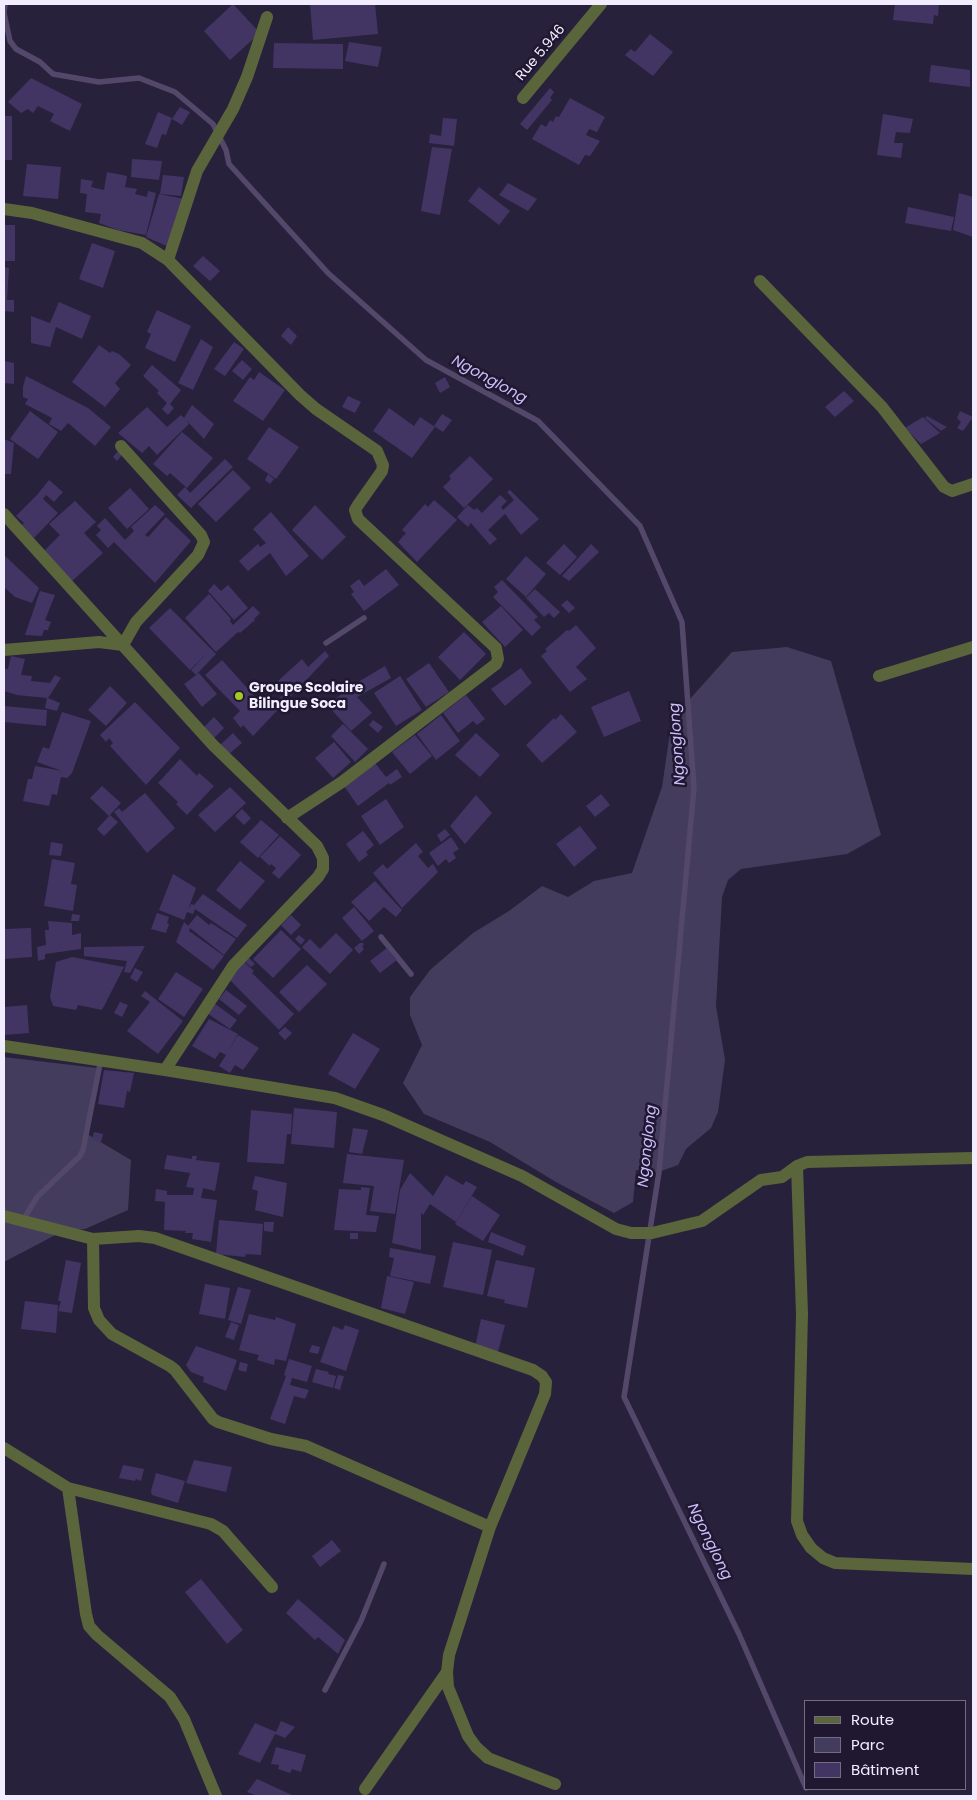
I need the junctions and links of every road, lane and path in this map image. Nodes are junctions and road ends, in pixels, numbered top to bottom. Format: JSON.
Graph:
{"nodes":[{"id":1,"x":601,"y":4,"type":"edge"},
{"id":2,"x":267,"y":17,"type":"dead end"},
{"id":3,"x":523,"y":98,"type":"dead end"},
{"id":4,"x":4,"y":209,"type":"edge"},
{"id":5,"x":168,"y":260,"type":"junction"},
{"id":6,"x":760,"y":281,"type":"dead end"},
{"id":7,"x":122,"y":446,"type":"dead end"},
{"id":8,"x":973,"y":484,"type":"edge"},
{"id":9,"x":4,"y":514,"type":"edge"},
{"id":10,"x":123,"y":646,"type":"junction"},
{"id":11,"x":973,"y":647,"type":"edge"},
{"id":12,"x":4,"y":650,"type":"edge"},
{"id":13,"x":880,"y":676,"type":"dead end"},
{"id":14,"x":287,"y":818,"type":"junction"},
{"id":15,"x":4,"y":1046,"type":"edge"},
{"id":16,"x":165,"y":1070,"type":"junction"},
{"id":17,"x":973,"y":1158,"type":"edge"},
{"id":18,"x":797,"y":1166,"type":"junction"},
{"id":19,"x":4,"y":1216,"type":"edge"},
{"id":20,"x":93,"y":1239,"type":"junction"},
{"id":21,"x":4,"y":1448,"type":"edge"},
{"id":22,"x":68,"y":1488,"type":"junction"},
{"id":23,"x":490,"y":1527,"type":"junction"},
{"id":24,"x":973,"y":1569,"type":"edge"},
{"id":25,"x":272,"y":1587,"type":"dead end"},
{"id":26,"x":447,"y":1672,"type":"junction"},
{"id":27,"x":555,"y":1784,"type":"dead end"},
{"id":28,"x":365,"y":1789,"type":"dead end"},
{"id":29,"x":216,"y":1796,"type":"edge"}],
"edges":[{"from":1,"to":3,"type":"street","name":"Rue 5.946"},
{"from":2,"to":5,"type":"street"},
{"from":4,"to":5,"type":"street"},
{"from":5,"to":14,"type":"street"},
{"from":6,"to":8,"type":"street"},
{"from":7,"to":10,"type":"street"},
{"from":9,"to":10,"type":"street"},
{"from":10,"to":12,"type":"street"},
{"from":10,"to":14,"type":"street"},
{"from":11,"to":13,"type":"street"},
{"from":14,"to":16,"type":"street"},
{"from":15,"to":16,"type":"street"},
{"from":16,"to":18,"type":"street"},
{"from":17,"to":18,"type":"street"},
{"from":18,"to":24,"type":"street"},
{"from":19,"to":20,"type":"street"},
{"from":20,"to":23,"type":"street"},
{"from":20,"to":23,"type":"street"},
{"from":21,"to":22,"type":"street"},
{"from":22,"to":25,"type":"street"},
{"from":22,"to":29,"type":"street"},
{"from":23,"to":26,"type":"street"},
{"from":26,"to":27,"type":"street"},
{"from":26,"to":28,"type":"street"}]}
